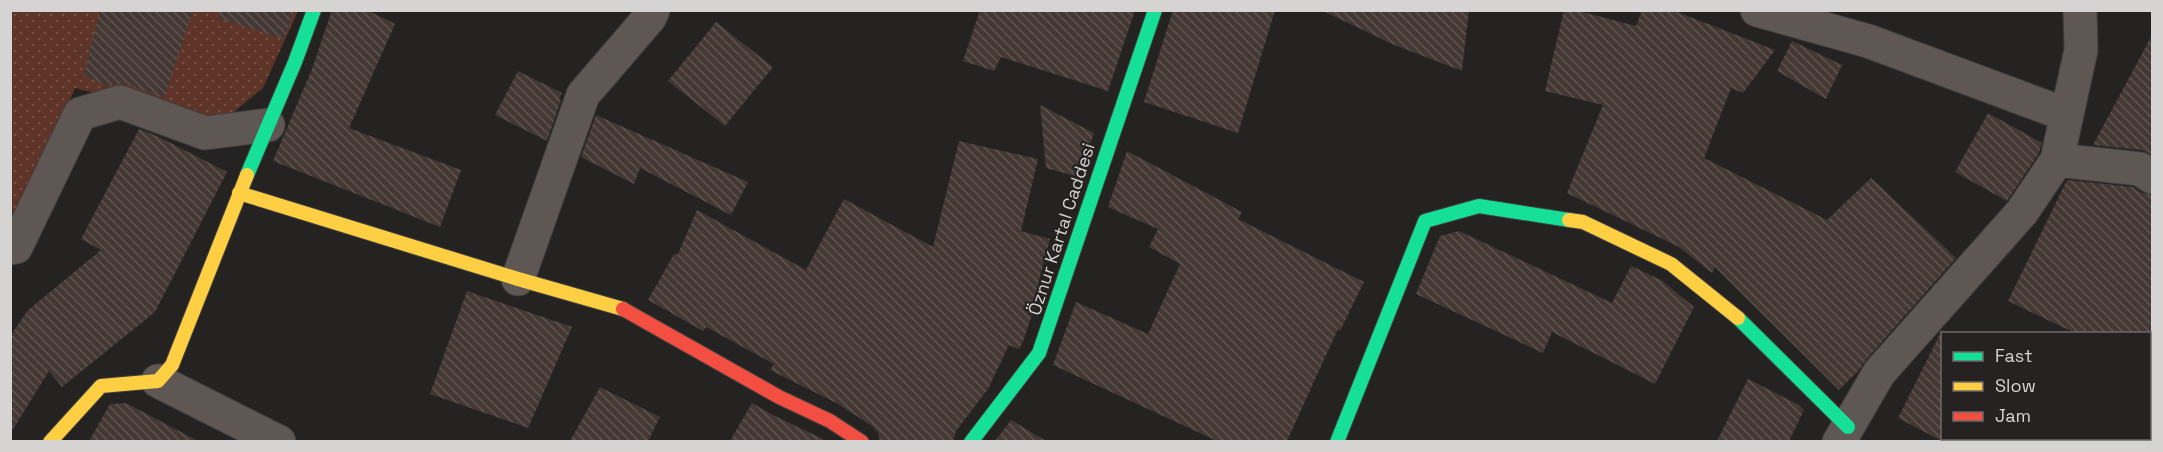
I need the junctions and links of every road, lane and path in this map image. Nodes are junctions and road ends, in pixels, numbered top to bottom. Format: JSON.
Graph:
{"nodes":[{"id":1,"x":314,"y":10,"type":"edge"},
{"id":2,"x":653,"y":10,"type":"edge"},
{"id":3,"x":1155,"y":10,"type":"edge"},
{"id":4,"x":1757,"y":10,"type":"edge"},
{"id":5,"x":2080,"y":10,"type":"edge"},
{"id":6,"x":2067,"y":115,"type":"junction"},
{"id":7,"x":268,"y":125,"type":"junction"},
{"id":8,"x":2057,"y":160,"type":"junction"},
{"id":9,"x":2152,"y":177,"type":"edge"},
{"id":10,"x":239,"y":193,"type":"junction"},
{"id":11,"x":10,"y":248,"type":"edge"},
{"id":12,"x":518,"y":279,"type":"junction"},
{"id":13,"x":158,"y":381,"type":"junction"},
{"id":14,"x":1844,"y":434,"type":"edge"},
{"id":15,"x":50,"y":441,"type":"edge"},
{"id":16,"x":279,"y":441,"type":"edge"},
{"id":17,"x":862,"y":441,"type":"edge"},
{"id":18,"x":971,"y":441,"type":"edge"},
{"id":19,"x":1337,"y":441,"type":"edge"}],
"edges":[{"from":1,"to":7,"type":"street"},
{"from":2,"to":12,"type":"street"},
{"from":3,"to":18,"type":"street","name":"Öznur Kartal Caddesi"},
{"from":4,"to":6,"type":"street"},
{"from":5,"to":6,"type":"street"},
{"from":6,"to":8,"type":"street"},
{"from":7,"to":10,"type":"street"},
{"from":7,"to":11,"type":"street"},
{"from":8,"to":9,"type":"street"},
{"from":8,"to":14,"type":"street"},
{"from":10,"to":12,"type":"street"},
{"from":10,"to":13,"type":"street"},
{"from":12,"to":17,"type":"street"},
{"from":13,"to":15,"type":"street"},
{"from":13,"to":16,"type":"street"},
{"from":14,"to":19,"type":"street"}]}
